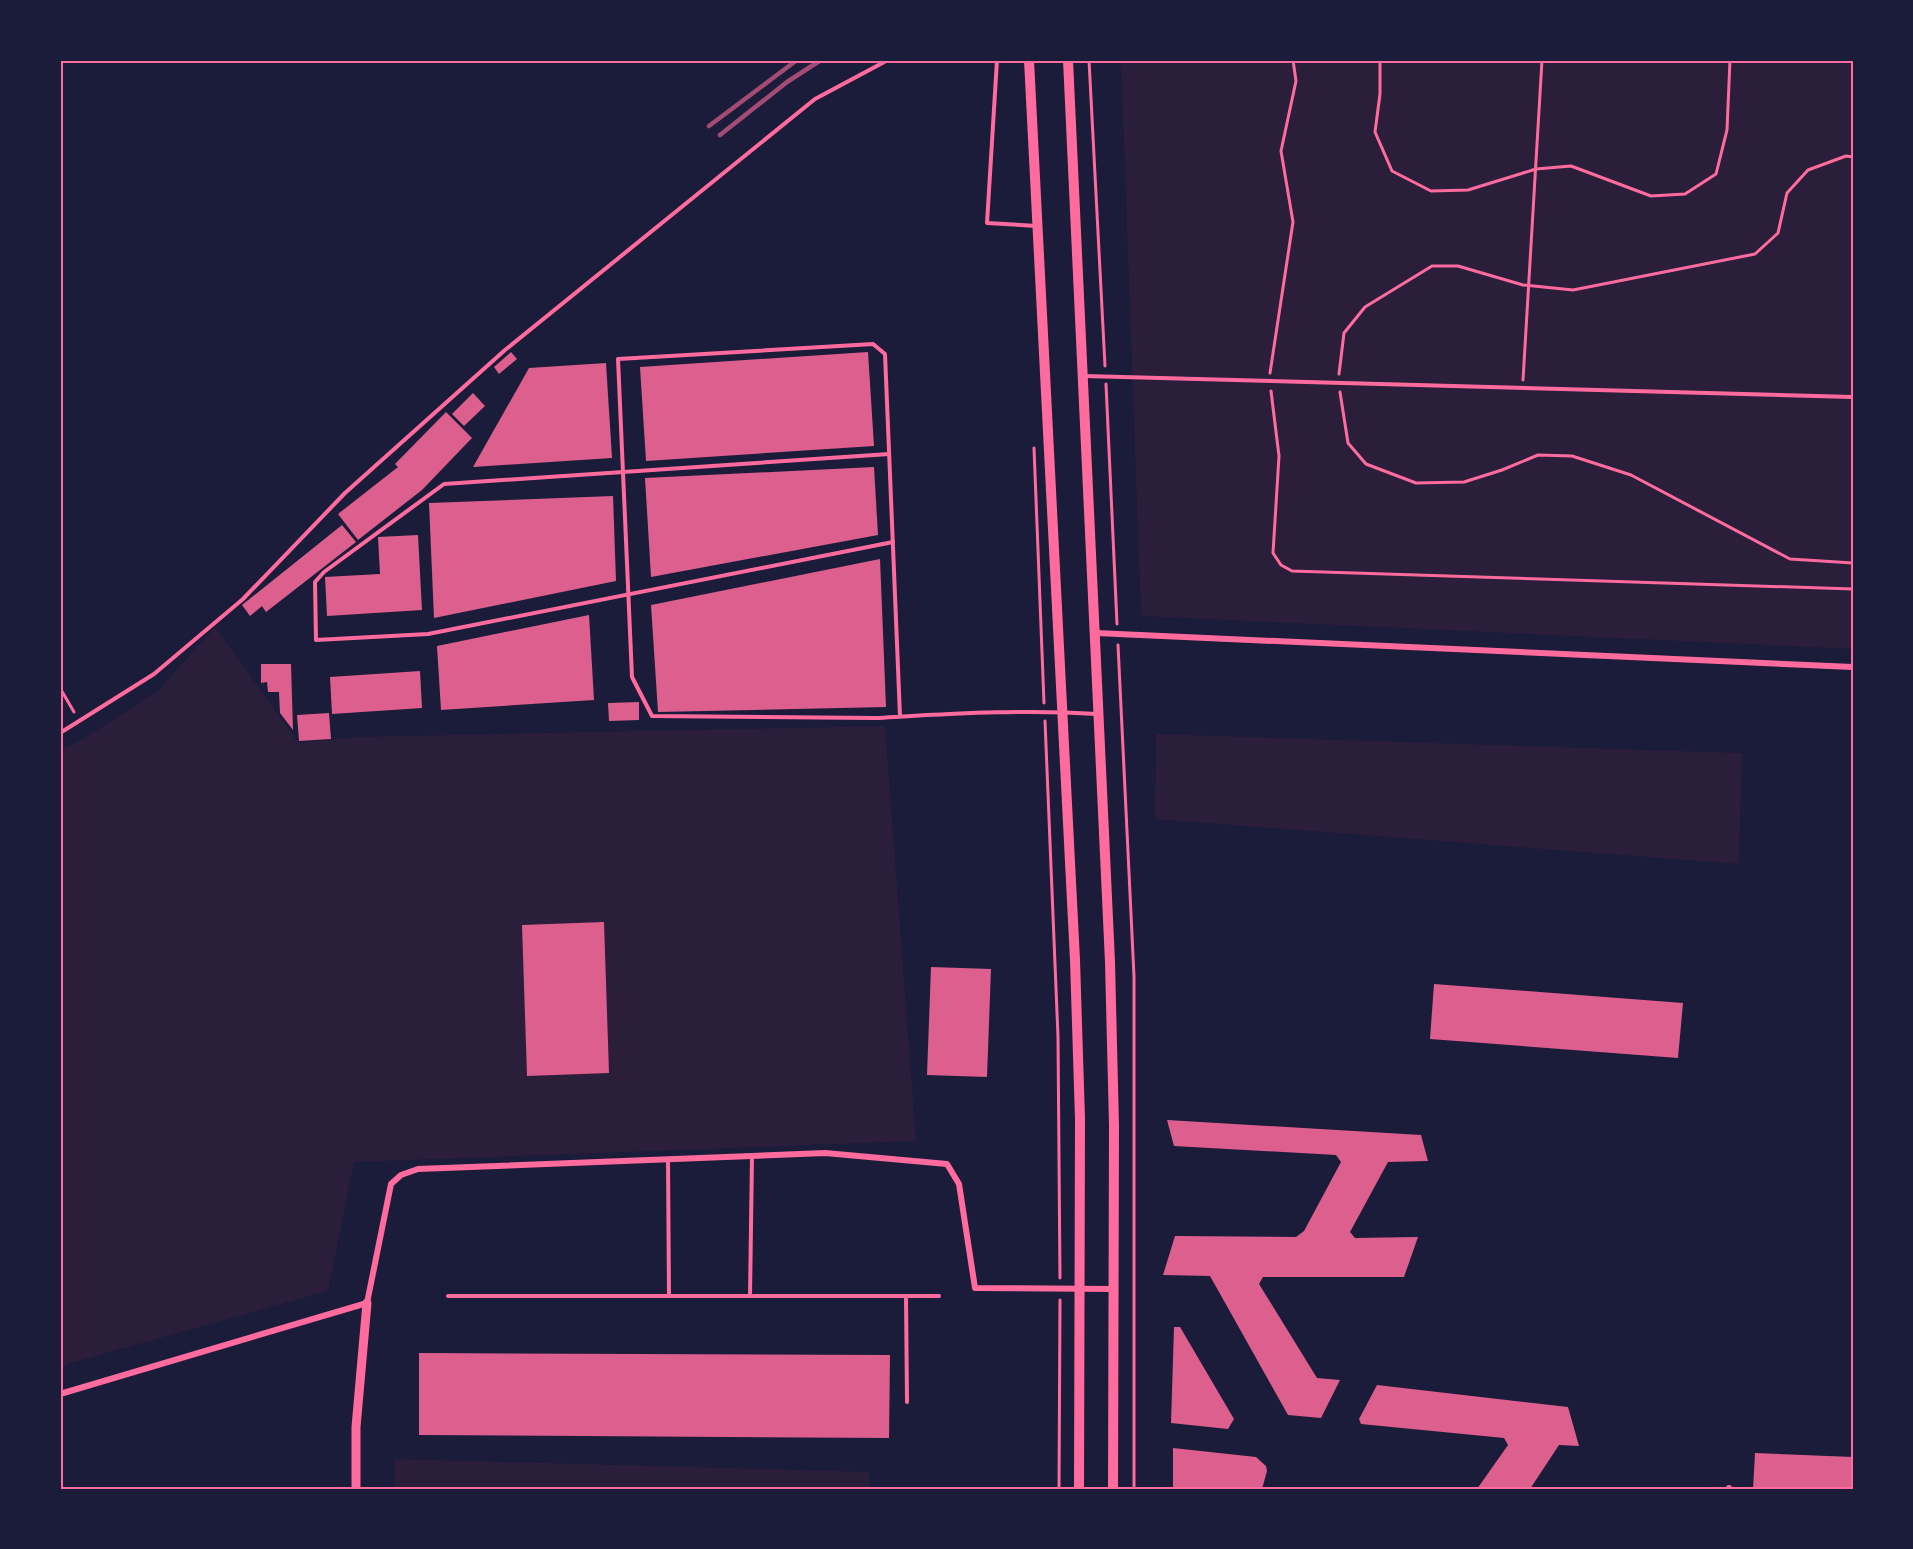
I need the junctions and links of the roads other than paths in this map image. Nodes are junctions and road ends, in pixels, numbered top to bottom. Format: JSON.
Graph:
{"nodes":[{"id":1,"x":888,"y":60,"type":"edge"},
{"id":2,"x":997,"y":60,"type":"edge"},
{"id":3,"x":1029,"y":60,"type":"edge"},
{"id":4,"x":1068,"y":60,"type":"edge"},
{"id":5,"x":1038,"y":225,"type":"junction"},
{"id":6,"x":1084,"y":376,"type":"junction"},
{"id":7,"x":1853,"y":397,"type":"edge"},
{"id":8,"x":889,"y":454,"type":"junction"},
{"id":9,"x":623,"y":472,"type":"junction"},
{"id":10,"x":893,"y":542,"type":"junction"},
{"id":11,"x":629,"y":594,"type":"junction"},
{"id":12,"x":1096,"y":633,"type":"junction"},
{"id":13,"x":1853,"y":667,"type":"edge"},
{"id":14,"x":1063,"y":712,"type":"junction"},
{"id":15,"x":1099,"y":715,"type":"junction"},
{"id":16,"x":900,"y":717,"type":"junction"},
{"id":17,"x":60,"y":733,"type":"edge"},
{"id":18,"x":752,"y":1156,"type":"junction"},
{"id":19,"x":668,"y":1159,"type":"junction"},
{"id":20,"x":1080,"y":1288,"type":"junction"},
{"id":21,"x":1113,"y":1288,"type":"junction"},
{"id":22,"x":448,"y":1296,"type":"dead end"},
{"id":23,"x":669,"y":1296,"type":"junction"},
{"id":24,"x":750,"y":1296,"type":"junction"},
{"id":25,"x":906,"y":1296,"type":"junction"},
{"id":26,"x":939,"y":1296,"type":"dead end"},
{"id":27,"x":367,"y":1303,"type":"junction"},
{"id":28,"x":60,"y":1394,"type":"edge"},
{"id":29,"x":907,"y":1402,"type":"dead end"},
{"id":30,"x":356,"y":1489,"type":"edge"},
{"id":31,"x":1078,"y":1489,"type":"edge"},
{"id":32,"x":1113,"y":1489,"type":"edge"}],
"edges":[{"from":1,"to":17,"type":"lane"},
{"from":2,"to":5,"type":"lane"},
{"from":3,"to":5,"type":"main road"},
{"from":4,"to":6,"type":"main road"},
{"from":5,"to":14,"type":"main road"},
{"from":6,"to":7,"type":"lane"},
{"from":6,"to":12,"type":"main road"},
{"from":8,"to":9,"type":"lane"},
{"from":8,"to":9,"type":"lane"},
{"from":8,"to":10,"type":"lane"},
{"from":9,"to":11,"type":"lane"},
{"from":9,"to":11,"type":"lane"},
{"from":10,"to":11,"type":"lane"},
{"from":10,"to":16,"type":"lane"},
{"from":11,"to":16,"type":"lane"},
{"from":12,"to":13,"type":"street"},
{"from":12,"to":15,"type":"main road"},
{"from":14,"to":15,"type":"lane"},
{"from":14,"to":16,"type":"lane"},
{"from":14,"to":20,"type":"main road"},
{"from":15,"to":21,"type":"main road"},
{"from":18,"to":19,"type":"street"},
{"from":18,"to":20,"type":"street"},
{"from":18,"to":24,"type":"lane"},
{"from":19,"to":23,"type":"lane"},
{"from":19,"to":27,"type":"street"},
{"from":20,"to":21,"type":"street"},
{"from":20,"to":31,"type":"main road"},
{"from":21,"to":32,"type":"main road"},
{"from":22,"to":23,"type":"lane"},
{"from":23,"to":24,"type":"lane"},
{"from":24,"to":25,"type":"lane"},
{"from":25,"to":26,"type":"lane"},
{"from":25,"to":29,"type":"lane"},
{"from":27,"to":28,"type":"street"},
{"from":27,"to":30,"type":"street"}]}
